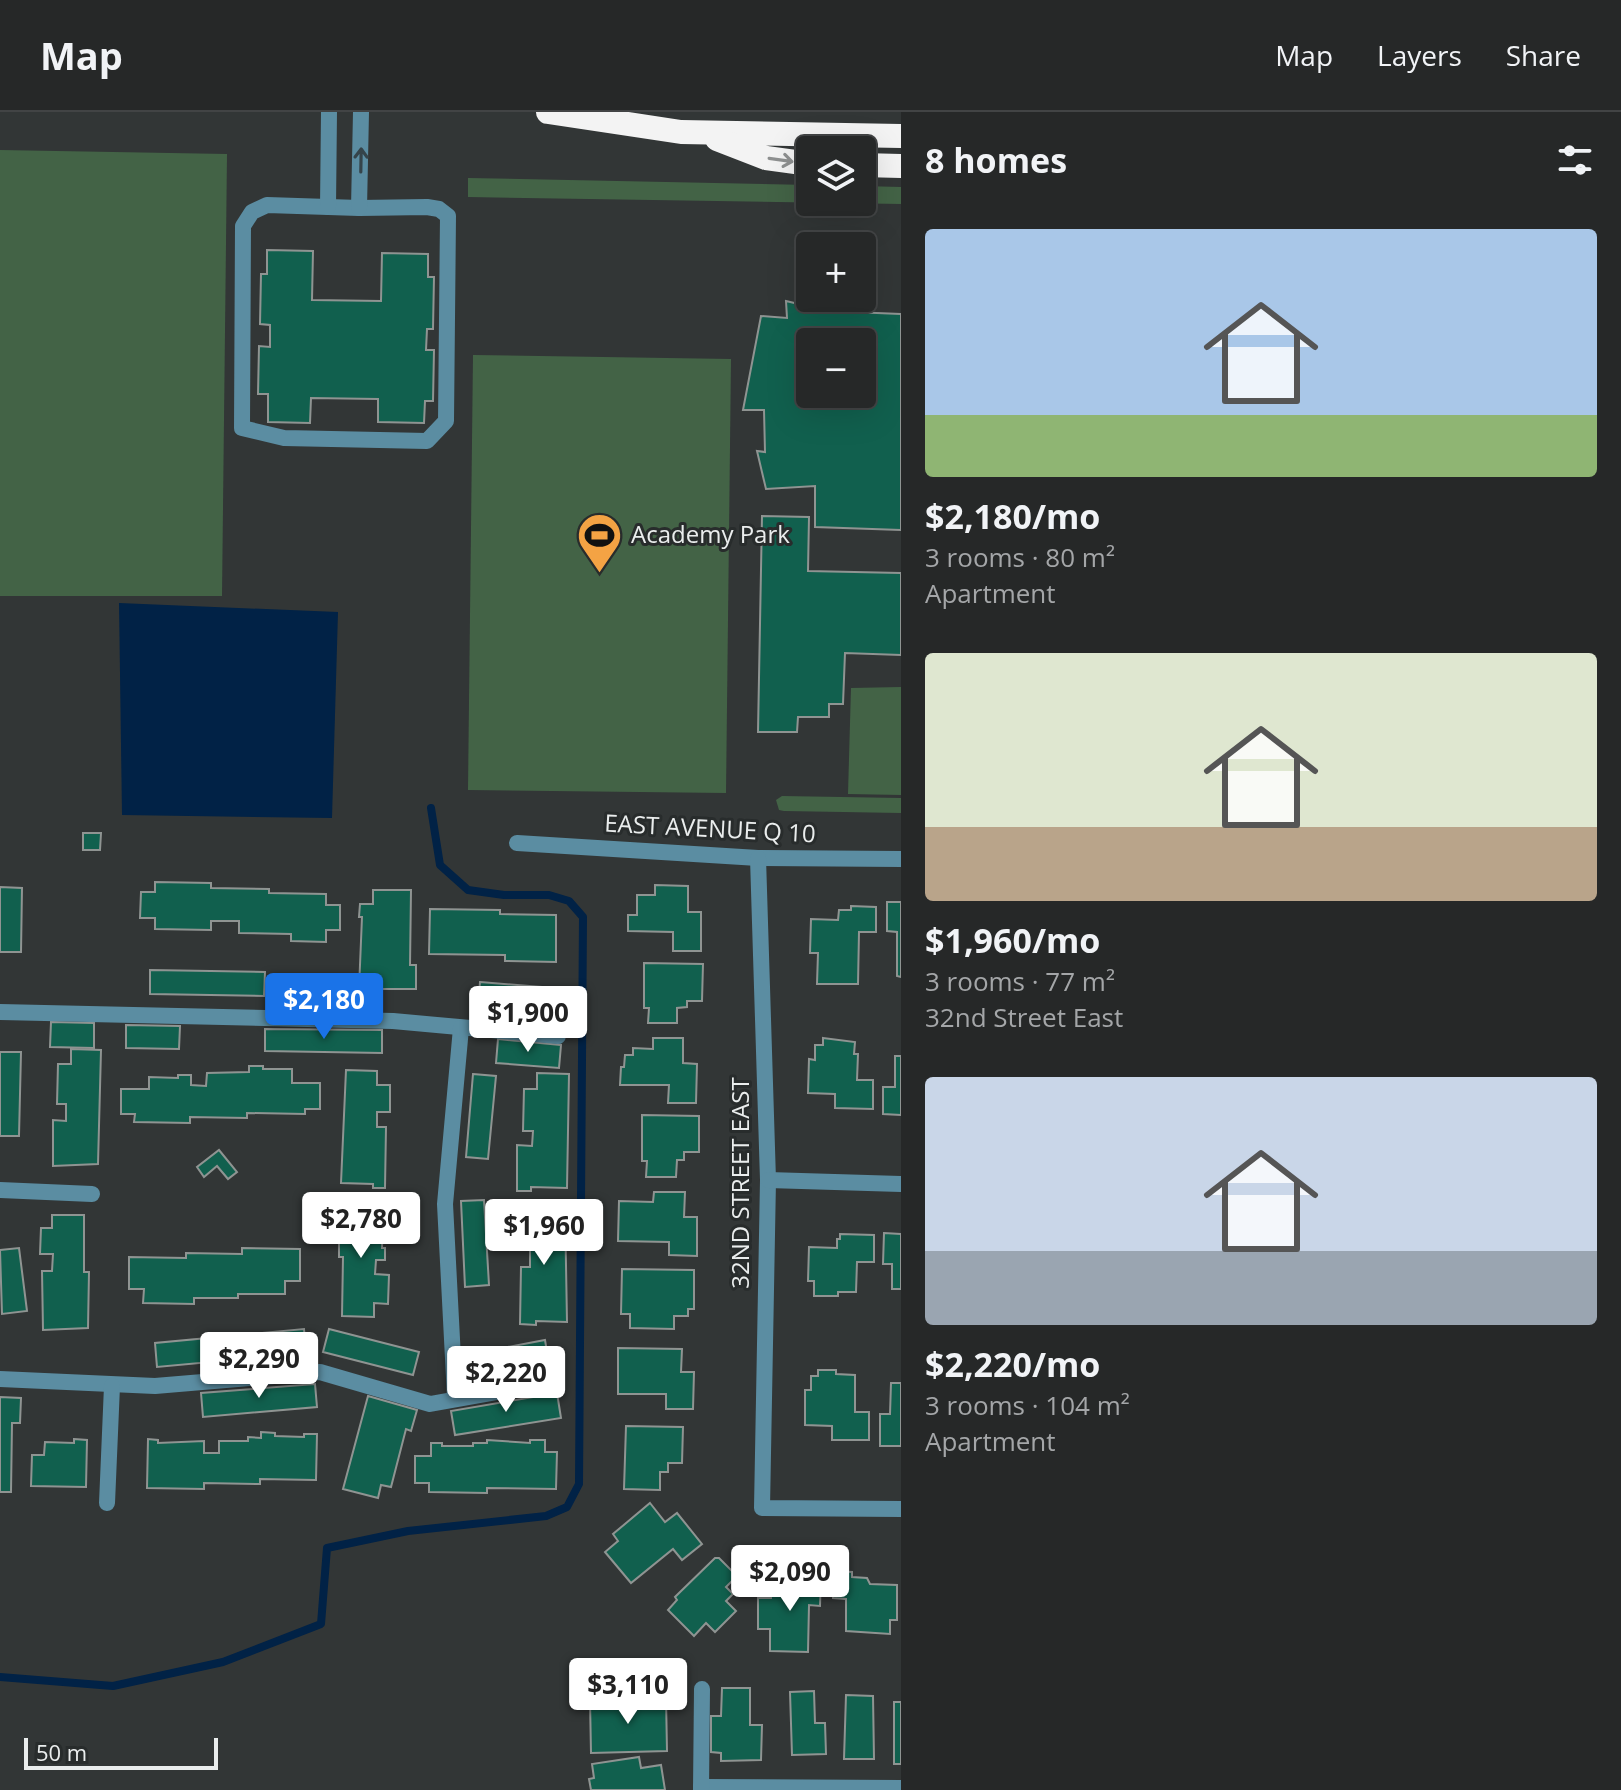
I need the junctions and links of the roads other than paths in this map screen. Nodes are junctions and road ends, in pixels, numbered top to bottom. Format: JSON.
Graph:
{"nodes":[{"id":1,"x":329,"y":112,"type":"edge"},
{"id":2,"x":361,"y":112,"type":"edge"},
{"id":3,"x":548,"y":112,"type":"edge"},
{"id":4,"x":700,"y":132,"type":"junction"},
{"id":5,"x":901,"y":136,"type":"edge"},
{"id":6,"x":796,"y":162,"type":"edge"},
{"id":7,"x":876,"y":165,"type":"edge"},
{"id":8,"x":901,"y":166,"type":"edge"},
{"id":9,"x":328,"y":207,"type":"junction"},
{"id":10,"x":359,"y":208,"type":"junction"},
{"id":11,"x":517,"y":843,"type":"dead end"},
{"id":12,"x":758,"y":858,"type":"junction"},
{"id":13,"x":901,"y":859,"type":"edge"},
{"id":14,"x":0,"y":1012,"type":"edge"},
{"id":15,"x":461,"y":1028,"type":"junction"},
{"id":16,"x":558,"y":1036,"type":"dead end"},
{"id":17,"x":768,"y":1180,"type":"junction"},
{"id":18,"x":901,"y":1184,"type":"edge"},
{"id":19,"x":0,"y":1190,"type":"edge"},
{"id":20,"x":92,"y":1194,"type":"dead end"},
{"id":21,"x":0,"y":1379,"type":"edge"},
{"id":22,"x":552,"y":1382,"type":"dead end"},
{"id":23,"x":112,"y":1386,"type":"junction"},
{"id":24,"x":455,"y":1397,"type":"junction"},
{"id":25,"x":107,"y":1503,"type":"dead end"},
{"id":26,"x":901,"y":1509,"type":"edge"},
{"id":27,"x":702,"y":1689,"type":"dead end"},
{"id":28,"x":901,"y":1788,"type":"edge"},
{"id":29,"x":701,"y":1789,"type":"edge"}],
"edges":[{"from":1,"to":9,"type":"street"},
{"from":10,"to":2,"type":"street","one_way":true},
{"from":3,"to":4,"type":"highway"},
{"from":4,"to":5,"type":"highway"},
{"from":4,"to":6,"type":"highway","one_way":true},
{"from":7,"to":8,"type":"highway"},
{"from":9,"to":10,"type":"street"},
{"from":9,"to":10,"type":"street"},
{"from":11,"to":12,"type":"street","name":"EAST AVENUE Q 10"},
{"from":12,"to":13,"type":"street","name":"EAST AVENUE Q 10"},
{"from":12,"to":17,"type":"street","name":"32ND STREET EAST"},
{"from":14,"to":15,"type":"street"},
{"from":15,"to":16,"type":"street"},
{"from":15,"to":24,"type":"street"},
{"from":17,"to":18,"type":"street"},
{"from":17,"to":26,"type":"street","name":"32ND STREET EAST"},
{"from":19,"to":20,"type":"street"},
{"from":21,"to":23,"type":"street"},
{"from":22,"to":24,"type":"street"},
{"from":23,"to":24,"type":"street"},
{"from":23,"to":25,"type":"street"},
{"from":27,"to":29,"type":"street"},
{"from":28,"to":29,"type":"street"}]}
